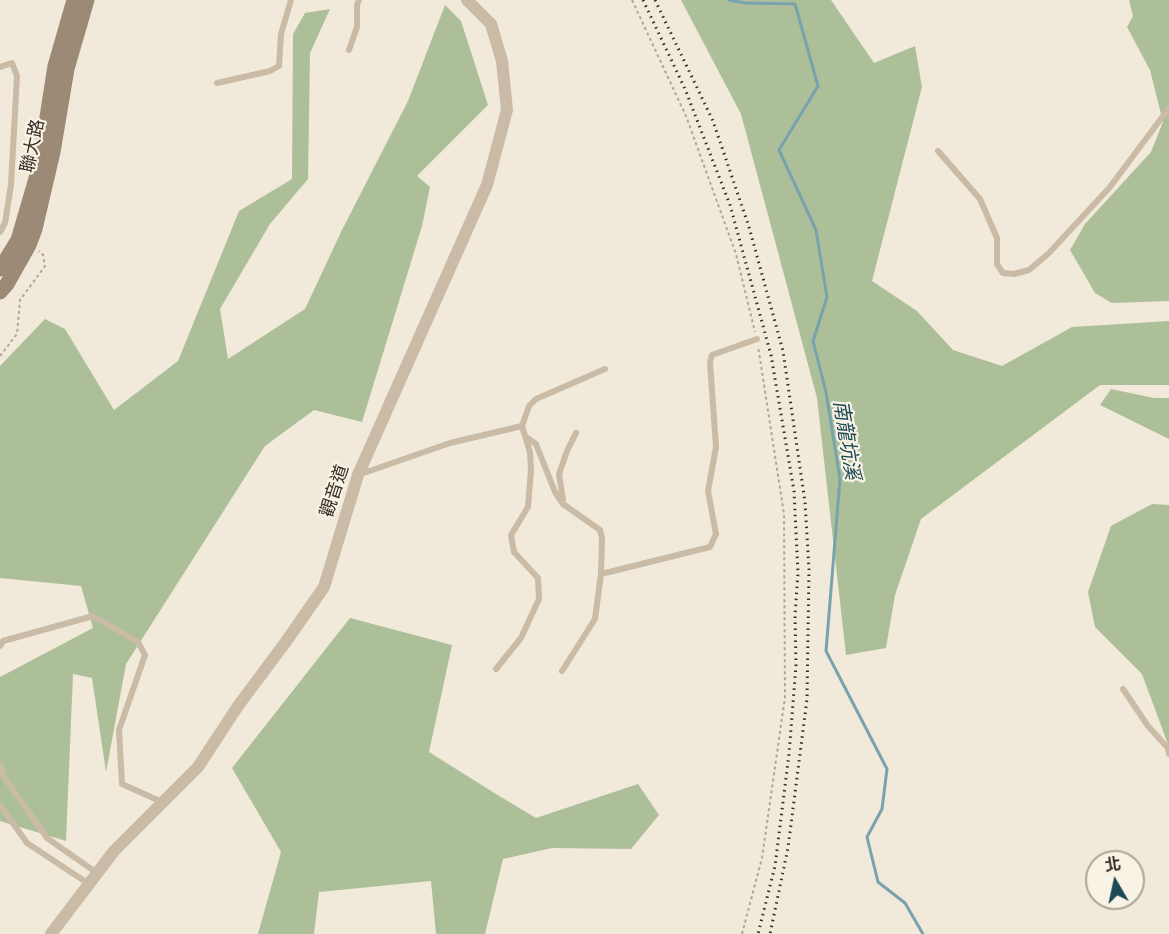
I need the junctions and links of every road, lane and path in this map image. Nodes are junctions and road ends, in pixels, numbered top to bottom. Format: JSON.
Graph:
{"nodes":[{"id":1,"x":74,"y":0,"type":"edge"},
{"id":2,"x":87,"y":0,"type":"edge"},
{"id":3,"x":291,"y":0,"type":"edge"},
{"id":4,"x":359,"y":0,"type":"edge"},
{"id":5,"x":467,"y":0,"type":"edge"},
{"id":6,"x":632,"y":0,"type":"edge"},
{"id":7,"x":349,"y":50,"type":"dead end"},
{"id":8,"x":0,"y":67,"type":"edge"},
{"id":9,"x":61,"y":67,"type":"junction"},
{"id":10,"x":217,"y":83,"type":"dead end"},
{"id":11,"x":1169,"y":108,"type":"edge"},
{"id":12,"x":938,"y":151,"type":"dead end"},
{"id":13,"x":3,"y":222,"type":"edge"},
{"id":14,"x":0,"y":232,"type":"edge"},
{"id":15,"x":23,"y":242,"type":"junction"},
{"id":16,"x":0,"y":269,"type":"edge"},
{"id":17,"x":0,"y":292,"type":"edge"},
{"id":18,"x":757,"y":339,"type":"junction"},
{"id":19,"x":0,"y":356,"type":"edge"},
{"id":20,"x":605,"y":369,"type":"dead end"},
{"id":21,"x":522,"y":426,"type":"junction"},
{"id":22,"x":576,"y":433,"type":"dead end"},
{"id":23,"x":525,"y":437,"type":"junction"},
{"id":24,"x":358,"y":475,"type":"junction"},
{"id":25,"x":563,"y":504,"type":"junction"},
{"id":26,"x":601,"y":574,"type":"junction"},
{"id":27,"x":0,"y":646,"type":"edge"},
{"id":28,"x":496,"y":669,"type":"dead end"},
{"id":29,"x":562,"y":671,"type":"dead end"},
{"id":30,"x":1122,"y":689,"type":"dead end"},
{"id":31,"x":1169,"y":754,"type":"edge"},
{"id":32,"x":0,"y":764,"type":"edge"},
{"id":33,"x":163,"y":802,"type":"junction"},
{"id":34,"x":0,"y":805,"type":"edge"},
{"id":35,"x":97,"y":873,"type":"junction"},
{"id":36,"x":89,"y":884,"type":"junction"},
{"id":37,"x":51,"y":934,"type":"edge"},
{"id":38,"x":742,"y":934,"type":"edge"}],
"edges":[{"from":1,"to":9,"type":"street","name":"聯大路"},
{"from":2,"to":9,"type":"street","name":"聯大路"},
{"from":3,"to":10,"type":"lane"},
{"from":4,"to":7,"type":"lane"},
{"from":5,"to":24,"type":"street","name":"觀音道"},
{"from":6,"to":18,"type":"path"},
{"from":8,"to":13,"type":"lane"},
{"from":9,"to":15,"type":"street","name":"聯大路"},
{"from":11,"to":12,"type":"lane"},
{"from":13,"to":14,"type":"lane"},
{"from":15,"to":16,"type":"street","name":"聯大路"},
{"from":15,"to":17,"type":"street","name":"聯大路"},
{"from":15,"to":19,"type":"path"},
{"from":18,"to":26,"type":"lane"},
{"from":18,"to":38,"type":"path"},
{"from":20,"to":21,"type":"lane"},
{"from":21,"to":23,"type":"lane"},
{"from":21,"to":24,"type":"lane"},
{"from":22,"to":25,"type":"lane"},
{"from":23,"to":25,"type":"lane"},
{"from":23,"to":28,"type":"lane"},
{"from":24,"to":33,"type":"street","name":"觀音道"},
{"from":25,"to":26,"type":"lane"},
{"from":26,"to":29,"type":"lane"},
{"from":27,"to":33,"type":"lane"},
{"from":30,"to":31,"type":"lane"},
{"from":32,"to":35,"type":"lane"},
{"from":33,"to":35,"type":"street","name":"觀音道"},
{"from":34,"to":36,"type":"lane"},
{"from":35,"to":36,"type":"street","name":"觀音道"},
{"from":36,"to":37,"type":"street","name":"觀音道"}]}
